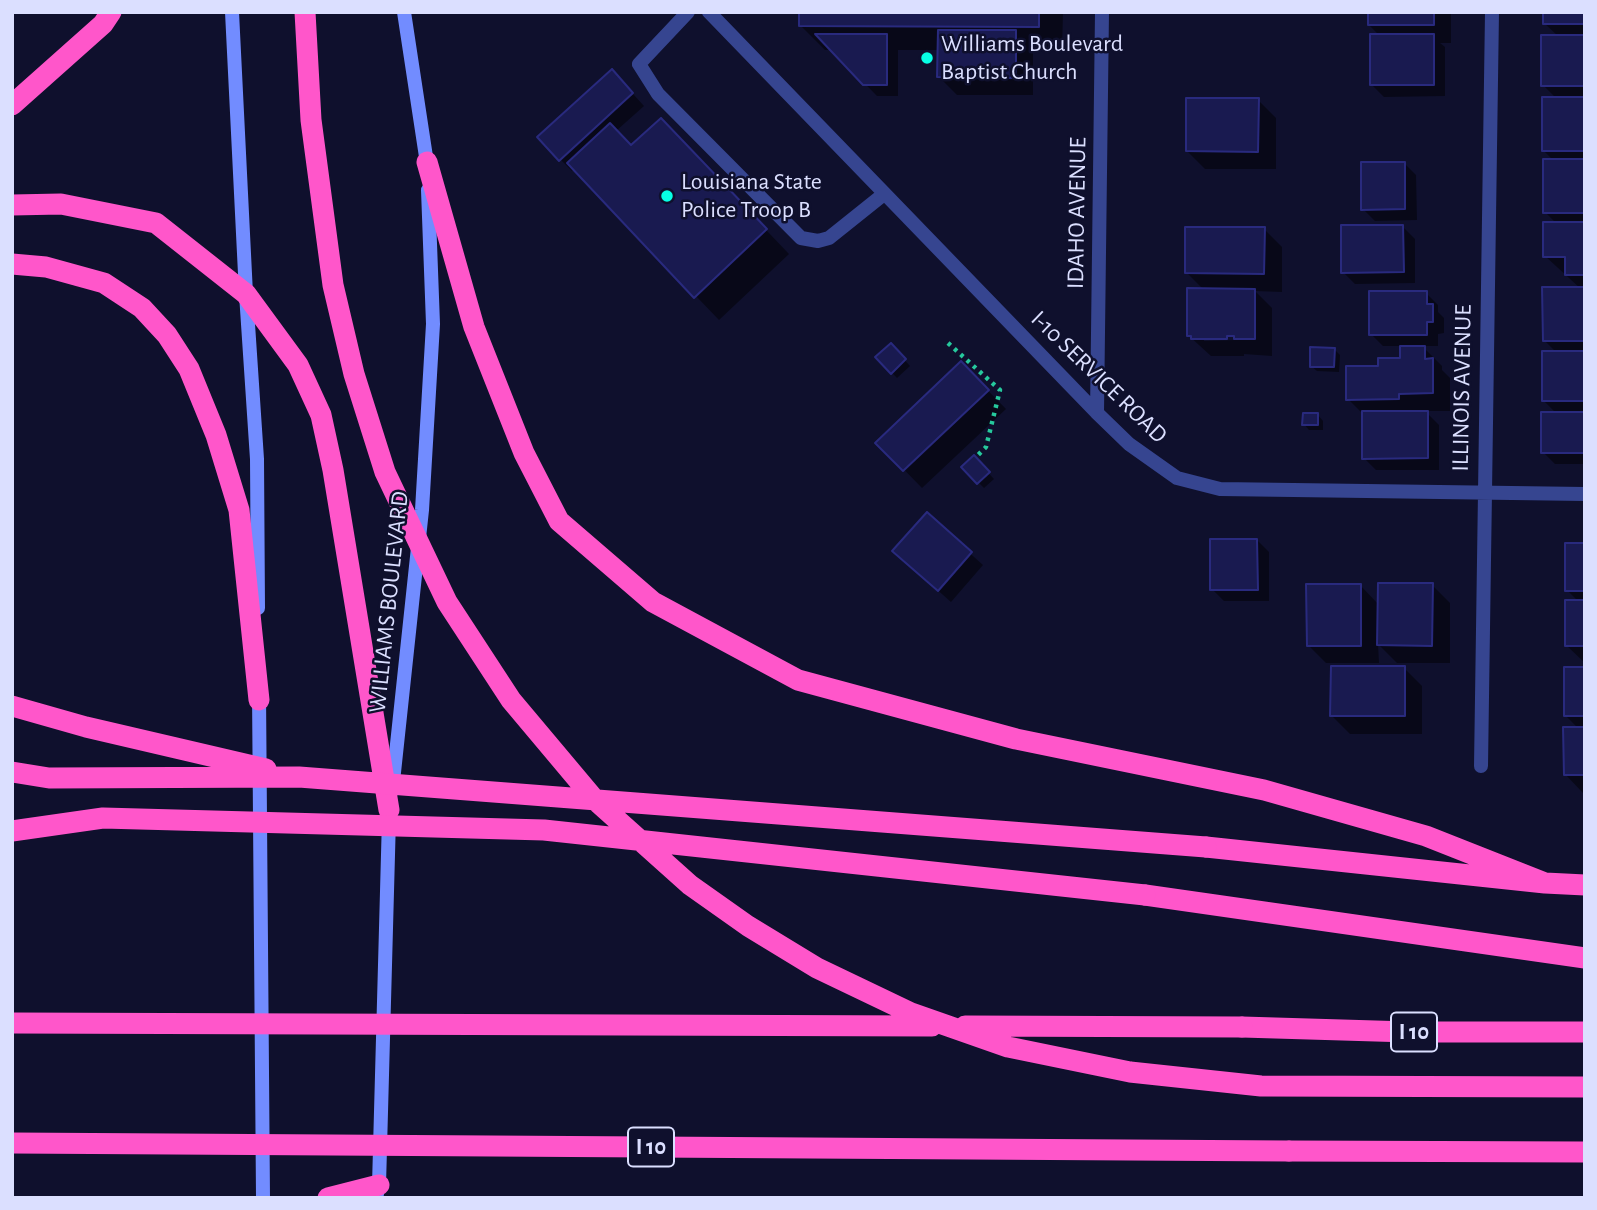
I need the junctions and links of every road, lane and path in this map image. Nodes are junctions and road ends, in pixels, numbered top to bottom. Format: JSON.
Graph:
{"nodes":[{"id":1,"x":111,"y":12,"type":"edge"},
{"id":2,"x":232,"y":12,"type":"edge"},
{"id":3,"x":305,"y":12,"type":"edge"},
{"id":4,"x":404,"y":12,"type":"edge"},
{"id":5,"x":688,"y":12,"type":"edge"},
{"id":6,"x":1102,"y":12,"type":"edge"},
{"id":7,"x":1492,"y":12,"type":"edge"},
{"id":8,"x":715,"y":16,"type":"edge"},
{"id":9,"x":12,"y":105,"type":"edge"},
{"id":10,"x":427,"y":162,"type":"junction"},
{"id":11,"x":884,"y":194,"type":"junction"},
{"id":12,"x":12,"y":205,"type":"edge"},
{"id":13,"x":12,"y":264,"type":"edge"},
{"id":14,"x":246,"y":294,"type":"junction"},
{"id":15,"x":948,"y":343,"type":"dead end"},
{"id":16,"x":1097,"y":413,"type":"junction"},
{"id":17,"x":976,"y":457,"type":"dead end"},
{"id":18,"x":1483,"y":494,"type":"junction"},
{"id":19,"x":1585,"y":494,"type":"edge"},
{"id":20,"x":259,"y":700,"type":"junction"},
{"id":21,"x":12,"y":705,"type":"edge"},
{"id":22,"x":1481,"y":766,"type":"dead end"},
{"id":23,"x":12,"y":772,"type":"edge"},
{"id":24,"x":299,"y":777,"type":"junction"},
{"id":25,"x":389,"y":810,"type":"junction"},
{"id":26,"x":12,"y":831,"type":"edge"},
{"id":27,"x":1545,"y":883,"type":"junction"},
{"id":28,"x":1585,"y":885,"type":"edge"},
{"id":29,"x":1585,"y":958,"type":"edge"},
{"id":30,"x":12,"y":1023,"type":"edge"},
{"id":31,"x":1585,"y":1032,"type":"edge"},
{"id":32,"x":1585,"y":1087,"type":"edge"},
{"id":33,"x":12,"y":1143,"type":"edge"},
{"id":34,"x":1585,"y":1152,"type":"edge"},
{"id":35,"x":378,"y":1191,"type":"edge"},
{"id":36,"x":263,"y":1198,"type":"edge"},
{"id":37,"x":328,"y":1198,"type":"edge"}],
"edges":[{"from":1,"to":9,"type":"highway"},
{"from":2,"to":14,"type":"main road"},
{"from":3,"to":32,"type":"highway","bridge":true},
{"from":4,"to":10,"type":"main road","name":"WILLIAMS BOULEVARD"},
{"from":5,"to":11,"type":"street"},
{"from":6,"to":16,"type":"street","name":"IDAHO AVENUE"},
{"from":7,"to":18,"type":"street","name":"ILLINOIS AVENUE"},
{"from":8,"to":11,"type":"street","name":"I-10 SERVICE ROAD"},
{"from":10,"to":25,"type":"main road","name":"WILLIAMS BOULEVARD"},
{"from":10,"to":27,"type":"highway"},
{"from":11,"to":16,"type":"street","name":"I-10 SERVICE ROAD"},
{"from":12,"to":14,"type":"highway"},
{"from":13,"to":20,"type":"highway"},
{"from":14,"to":20,"type":"main road"},
{"from":14,"to":25,"type":"highway"},
{"from":15,"to":17,"type":"path"},
{"from":16,"to":18,"type":"street","name":"I-10 SERVICE ROAD"},
{"from":18,"to":19,"type":"street","name":"I-10 SERVICE ROAD"},
{"from":18,"to":22,"type":"street","name":"ILLINOIS AVENUE"},
{"from":20,"to":36,"type":"main road"},
{"from":21,"to":24,"type":"highway","bridge":true},
{"from":23,"to":24,"type":"highway","bridge":true},
{"from":24,"to":27,"type":"highway","bridge":true},
{"from":25,"to":35,"type":"main road","name":"WILLIAMS BOULEVARD"},
{"from":26,"to":29,"type":"highway","bridge":true},
{"from":27,"to":28,"type":"highway"},
{"from":30,"to":31,"type":"highway","number":"I 10","bridge":true},
{"from":33,"to":34,"type":"highway","number":"I 10","bridge":true},
{"from":35,"to":37,"type":"highway"}]}
